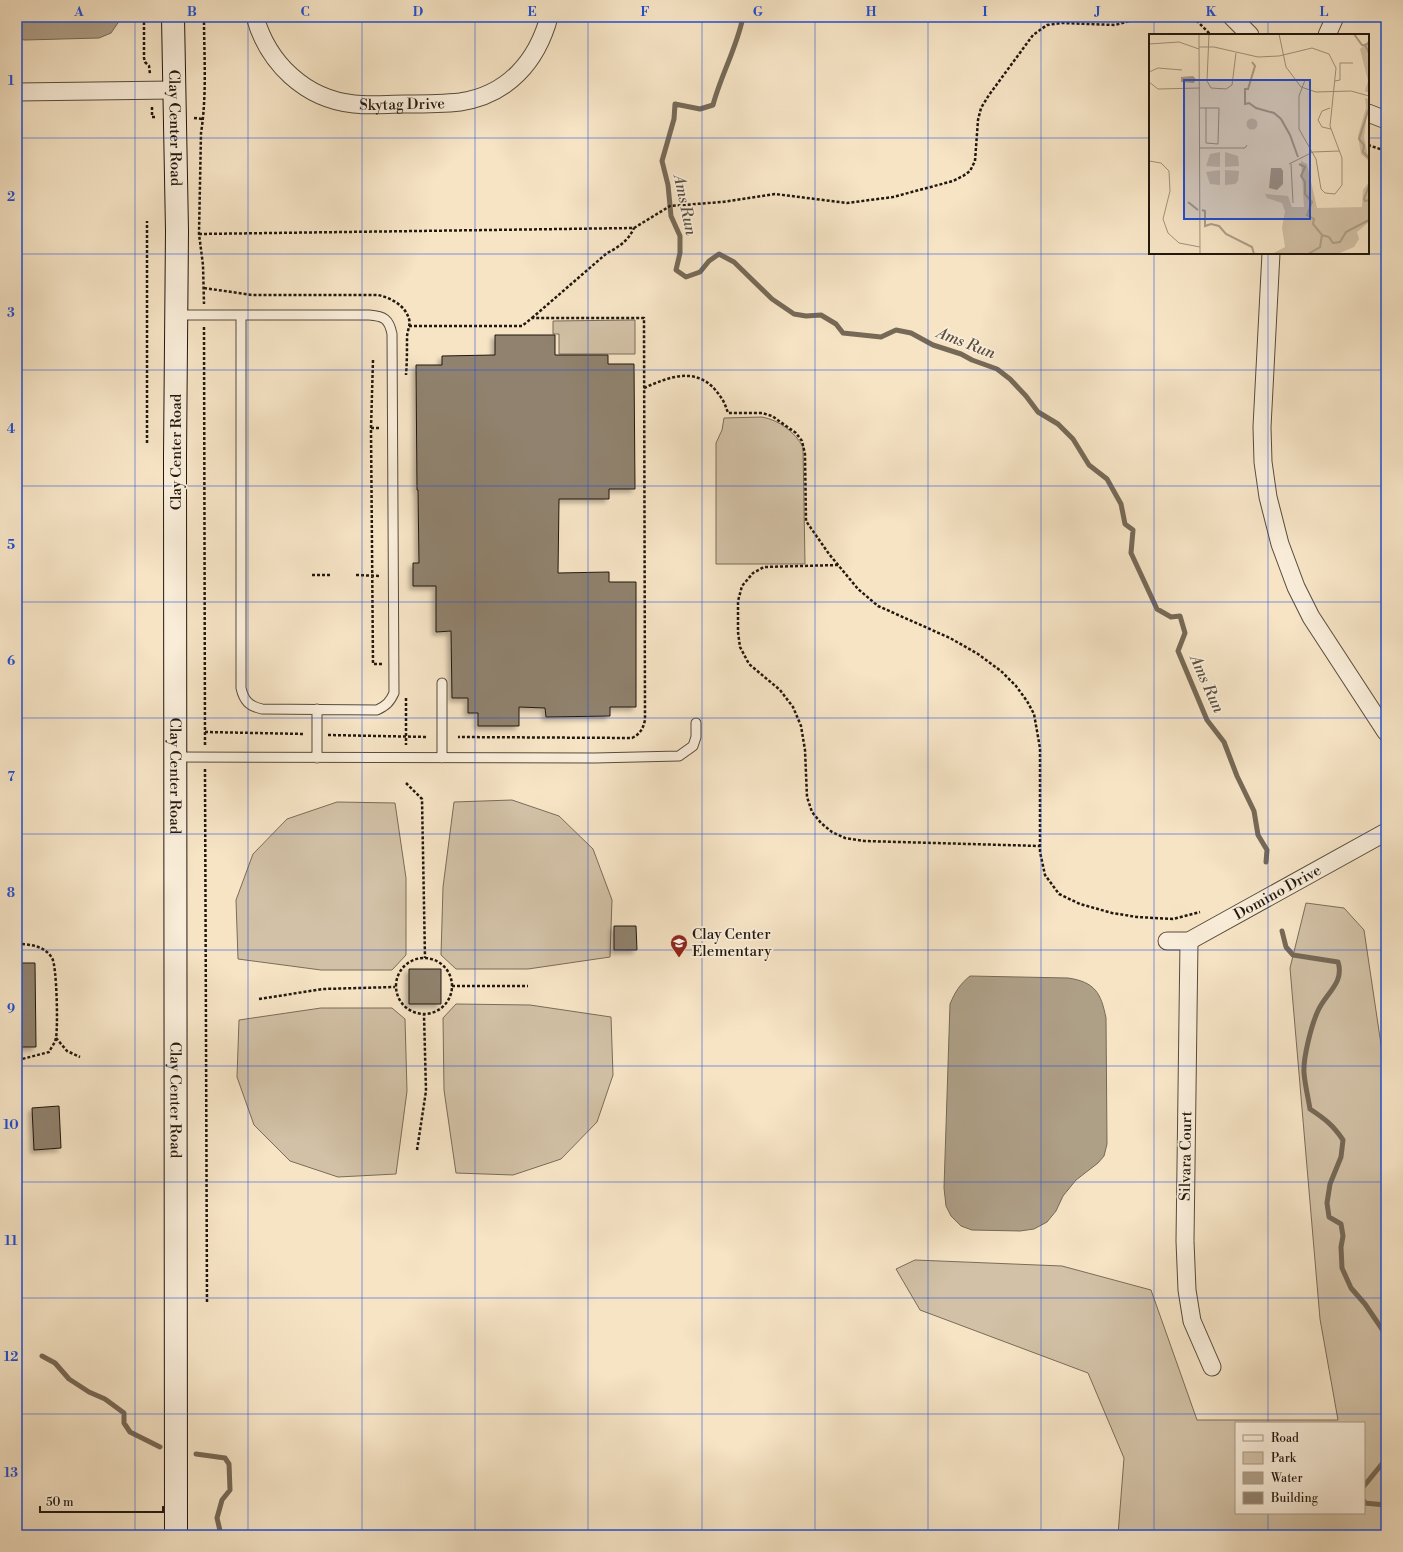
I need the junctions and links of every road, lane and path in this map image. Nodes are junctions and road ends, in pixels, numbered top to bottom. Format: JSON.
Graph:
{"nodes":[{"id":1,"x":144,"y":17,"type":"edge"},
{"id":2,"x":172,"y":17,"type":"edge"},
{"id":3,"x":204,"y":17,"type":"edge"},
{"id":4,"x":255,"y":17,"type":"edge"},
{"id":5,"x":549,"y":17,"type":"edge"},
{"id":6,"x":1144,"y":17,"type":"edge"},
{"id":7,"x":1193,"y":17,"type":"edge"},
{"id":8,"x":1232,"y":17,"type":"edge"},
{"id":9,"x":1336,"y":17,"type":"edge"},
{"id":10,"x":1210,"y":34,"type":"edge"},
{"id":11,"x":1249,"y":34,"type":"edge"},
{"id":12,"x":1328,"y":34,"type":"edge"},
{"id":13,"x":151,"y":90,"type":"junction"},
{"id":14,"x":173,"y":90,"type":"junction"},
{"id":15,"x":17,"y":92,"type":"edge"},
{"id":16,"x":1369,"y":113,"type":"edge"},
{"id":17,"x":1386,"y":120,"type":"edge"},
{"id":18,"x":1369,"y":145,"type":"edge"},
{"id":19,"x":1386,"y":151,"type":"edge"},
{"id":20,"x":147,"y":221,"type":"dead end"},
{"id":21,"x":634,"y":228,"type":"junction"},
{"id":22,"x":199,"y":234,"type":"junction"},
{"id":23,"x":1270,"y":254,"type":"edge"},
{"id":24,"x":204,"y":288,"type":"junction"},
{"id":25,"x":176,"y":315,"type":"junction"},
{"id":26,"x":204,"y":315,"type":"junction"},
{"id":27,"x":241,"y":315,"type":"junction"},
{"id":28,"x":532,"y":318,"type":"junction"},
{"id":29,"x":409,"y":326,"type":"junction"},
{"id":30,"x":373,"y":360,"type":"dead end"},
{"id":31,"x":406,"y":381,"type":"dead end"},
{"id":32,"x":644,"y":388,"type":"junction"},
{"id":33,"x":372,"y":428,"type":"junction"},
{"id":34,"x":382,"y":428,"type":"dead end"},
{"id":35,"x":147,"y":443,"type":"dead end"},
{"id":36,"x":838,"y":565,"type":"junction"},
{"id":37,"x":312,"y":575,"type":"dead end"},
{"id":38,"x":332,"y":575,"type":"dead end"},
{"id":39,"x":356,"y":575,"type":"dead end"},
{"id":40,"x":373,"y":575,"type":"junction"},
{"id":41,"x":381,"y":576,"type":"dead end"},
{"id":42,"x":394,"y":664,"type":"junction"},
{"id":43,"x":442,"y":683,"type":"dead end"},
{"id":44,"x":406,"y":696,"type":"dead end"},
{"id":45,"x":317,"y":709,"type":"junction"},
{"id":46,"x":696,"y":723,"type":"dead end"},
{"id":47,"x":205,"y":732,"type":"junction"},
{"id":48,"x":1386,"y":732,"type":"edge"},
{"id":49,"x":306,"y":734,"type":"dead end"},
{"id":50,"x":328,"y":735,"type":"dead end"},
{"id":51,"x":406,"y":736,"type":"junction"},
{"id":52,"x":428,"y":736,"type":"dead end"},
{"id":53,"x":458,"y":736,"type":"dead end"},
{"id":54,"x":205,"y":742,"type":"dead end"},
{"id":55,"x":406,"y":746,"type":"dead end"},
{"id":56,"x":175,"y":757,"type":"junction"},
{"id":57,"x":317,"y":758,"type":"junction"},
{"id":58,"x":442,"y":758,"type":"junction"},
{"id":59,"x":205,"y":771,"type":"dead end"},
{"id":60,"x":406,"y":783,"type":"dead end"},
{"id":61,"x":1386,"y":832,"type":"edge"},
{"id":62,"x":1040,"y":846,"type":"junction"},
{"id":63,"x":1200,"y":912,"type":"dead end"},
{"id":64,"x":1167,"y":941,"type":"dead end"},
{"id":65,"x":1189,"y":941,"type":"junction"},
{"id":66,"x":17,"y":944,"type":"edge"},
{"id":67,"x":425,"y":958,"type":"junction"},
{"id":68,"x":452,"y":986,"type":"junction"},
{"id":69,"x":528,"y":986,"type":"dead end"},
{"id":70,"x":395,"y":987,"type":"junction"},
{"id":71,"x":259,"y":999,"type":"dead end"},
{"id":72,"x":424,"y":1015,"type":"junction"},
{"id":73,"x":56,"y":1038,"type":"junction"},
{"id":74,"x":80,"y":1057,"type":"dead end"},
{"id":75,"x":17,"y":1058,"type":"edge"},
{"id":76,"x":417,"y":1150,"type":"dead end"},
{"id":77,"x":207,"y":1303,"type":"dead end"},
{"id":78,"x":1212,"y":1367,"type":"dead end"},
{"id":79,"x":176,"y":1535,"type":"edge"}],
"edges":[{"from":1,"to":13,"type":"path"},
{"from":2,"to":14,"type":"street","name":"Clay Center Road"},
{"from":3,"to":22,"type":"path"},
{"from":4,"to":5,"type":"street","name":"Skytag Drive"},
{"from":6,"to":21,"type":"path"},
{"from":7,"to":10,"type":"path"},
{"from":8,"to":11,"type":"street"},
{"from":9,"to":12,"type":"street"},
{"from":13,"to":14,"type":"street"},
{"from":13,"to":15,"type":"street"},
{"from":14,"to":25,"type":"street","name":"Clay Center Road"},
{"from":16,"to":17,"type":"street"},
{"from":18,"to":19,"type":"path"},
{"from":20,"to":35,"type":"path"},
{"from":21,"to":22,"type":"path"},
{"from":21,"to":28,"type":"path"},
{"from":22,"to":24,"type":"path"},
{"from":23,"to":48,"type":"street"},
{"from":24,"to":26,"type":"path"},
{"from":24,"to":29,"type":"path"},
{"from":25,"to":26,"type":"lane"},
{"from":25,"to":56,"type":"street","name":"Clay Center Road"},
{"from":26,"to":27,"type":"lane"},
{"from":26,"to":47,"type":"path"},
{"from":27,"to":42,"type":"lane"},
{"from":27,"to":45,"type":"lane"},
{"from":28,"to":29,"type":"path"},
{"from":28,"to":32,"type":"path"},
{"from":29,"to":31,"type":"path"},
{"from":30,"to":33,"type":"path"},
{"from":32,"to":36,"type":"path"},
{"from":32,"to":53,"type":"path"},
{"from":33,"to":34,"type":"path"},
{"from":33,"to":40,"type":"path"},
{"from":36,"to":62,"type":"path"},
{"from":36,"to":62,"type":"path"},
{"from":37,"to":38,"type":"path"},
{"from":39,"to":40,"type":"path"},
{"from":40,"to":41,"type":"path"},
{"from":40,"to":42,"type":"path"},
{"from":42,"to":45,"type":"lane"},
{"from":43,"to":58,"type":"lane"},
{"from":44,"to":51,"type":"path"},
{"from":45,"to":57,"type":"lane"},
{"from":46,"to":58,"type":"lane"},
{"from":47,"to":49,"type":"path"},
{"from":47,"to":54,"type":"path"},
{"from":50,"to":51,"type":"path"},
{"from":51,"to":52,"type":"path"},
{"from":51,"to":55,"type":"path"},
{"from":56,"to":57,"type":"lane"},
{"from":56,"to":79,"type":"street","name":"Clay Center Road"},
{"from":57,"to":58,"type":"lane"},
{"from":59,"to":77,"type":"path"},
{"from":60,"to":67,"type":"path"},
{"from":61,"to":65,"type":"street","name":"Domino Drive"},
{"from":62,"to":63,"type":"path"},
{"from":64,"to":65,"type":"street","name":"Domino Drive"},
{"from":65,"to":78,"type":"street","name":"Silvara Court"},
{"from":66,"to":73,"type":"path"},
{"from":67,"to":68,"type":"path"},
{"from":67,"to":70,"type":"path"},
{"from":68,"to":69,"type":"path"},
{"from":68,"to":72,"type":"path"},
{"from":70,"to":71,"type":"path"},
{"from":70,"to":72,"type":"path"},
{"from":72,"to":76,"type":"path"},
{"from":73,"to":74,"type":"path"},
{"from":73,"to":75,"type":"path"}]}
